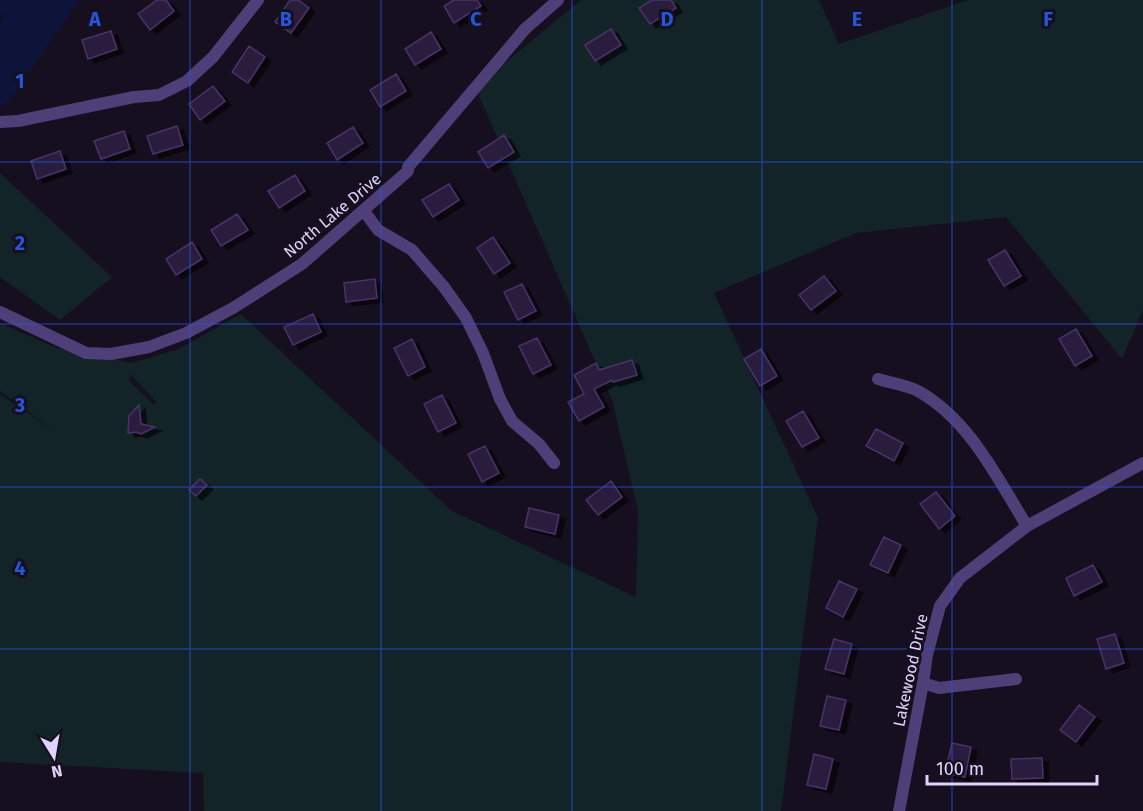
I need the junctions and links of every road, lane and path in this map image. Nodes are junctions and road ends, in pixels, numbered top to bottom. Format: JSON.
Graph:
{"nodes":[{"id":1,"x":258,"y":0,"type":"edge"},
{"id":2,"x":558,"y":0,"type":"edge"},
{"id":3,"x":0,"y":122,"type":"edge"},
{"id":4,"x":364,"y":211,"type":"junction"},
{"id":5,"x":0,"y":312,"type":"edge"},
{"id":6,"x":878,"y":379,"type":"dead end"},
{"id":7,"x":554,"y":463,"type":"dead end"},
{"id":8,"x":1143,"y":463,"type":"edge"},
{"id":9,"x":1027,"y":526,"type":"junction"},
{"id":10,"x":1016,"y":679,"type":"dead end"},
{"id":11,"x":923,"y":683,"type":"junction"},
{"id":12,"x":899,"y":811,"type":"edge"}],
"edges":[{"from":1,"to":3,"type":"street"},
{"from":2,"to":4,"type":"street","name":"North Lake Drive"},
{"from":4,"to":5,"type":"street","name":"North Lake Drive"},
{"from":4,"to":7,"type":"street"},
{"from":6,"to":9,"type":"street"},
{"from":8,"to":9,"type":"street","name":"Lakewood Drive"},
{"from":9,"to":11,"type":"street","name":"Lakewood Drive"},
{"from":10,"to":11,"type":"street"},
{"from":11,"to":12,"type":"street","name":"Lakewood Drive"}]}
